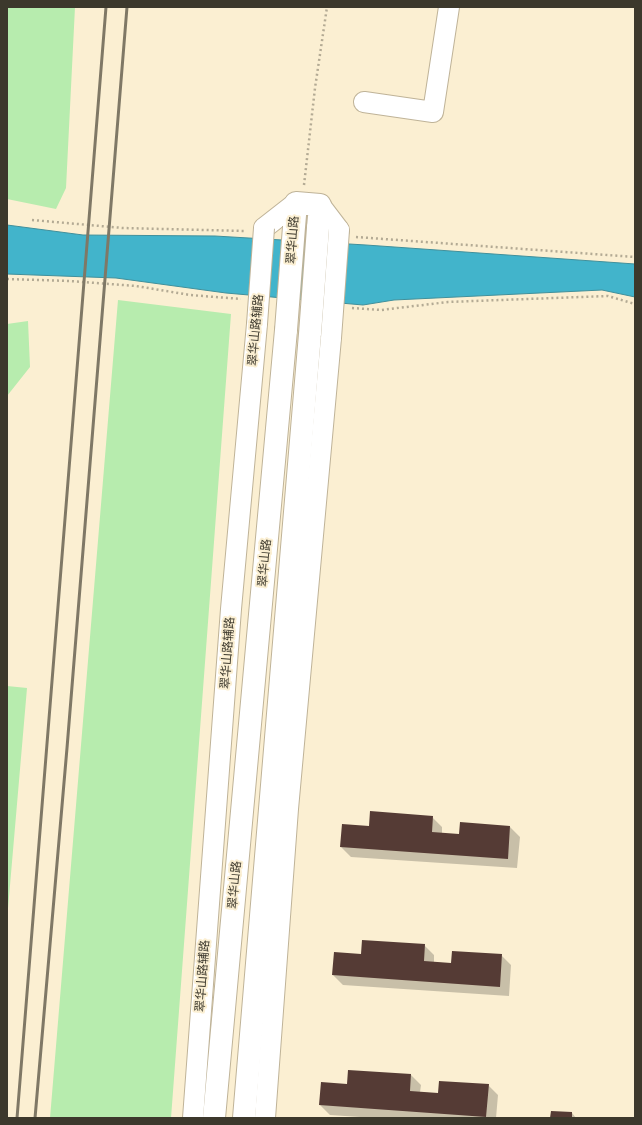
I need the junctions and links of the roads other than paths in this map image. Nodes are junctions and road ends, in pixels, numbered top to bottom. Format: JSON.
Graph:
{"nodes":[{"id":1,"x":449,"y":7,"type":"edge"},
{"id":2,"x":364,"y":102,"type":"dead end"},
{"id":3,"x":306,"y":204,"type":"junction"},
{"id":4,"x":320,"y":336,"type":"junction"},
{"id":5,"x":193,"y":1118,"type":"edge"},
{"id":6,"x":214,"y":1118,"type":"edge"},
{"id":7,"x":244,"y":1118,"type":"edge"},
{"id":8,"x":265,"y":1118,"type":"edge"}],
"edges":[{"from":1,"to":2,"type":"street"},
{"from":3,"to":4,"type":"main road","name":"翠华山路","bridge":true},
{"from":3,"to":5,"type":"street","name":"翠华山路辅路","bridge":true},
{"from":3,"to":6,"type":"main road","name":"翠华山路","bridge":true},
{"from":4,"to":7,"type":"main road","name":"翠华山路"},
{"from":4,"to":8,"type":"street"}]}
